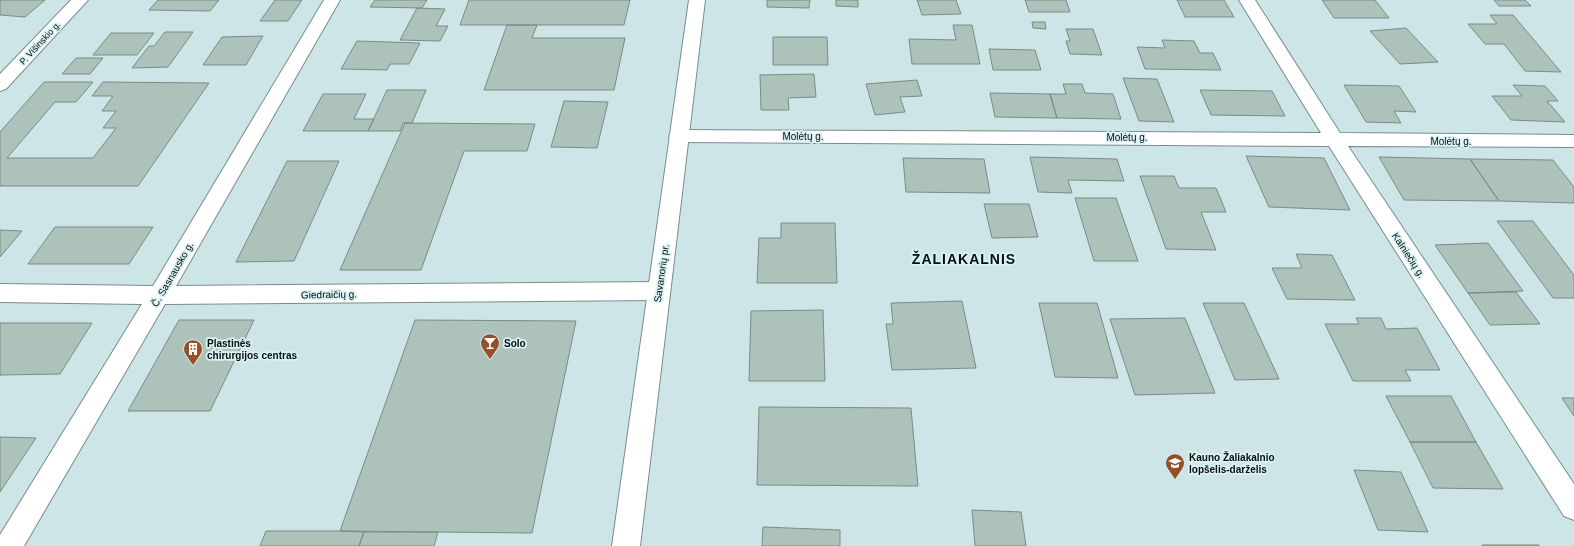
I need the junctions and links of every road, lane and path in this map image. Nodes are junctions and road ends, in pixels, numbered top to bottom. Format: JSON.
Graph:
{"nodes":[{"id":1,"x":80,"y":0,"type":"edge"},
{"id":2,"x":332,"y":0,"type":"edge"},
{"id":3,"x":697,"y":0,"type":"edge"},
{"id":4,"x":1247,"y":0,"type":"edge"},
{"id":5,"x":0,"y":86,"type":"edge"},
{"id":6,"x":679,"y":136,"type":"junction"},
{"id":7,"x":1335,"y":141,"type":"junction"},
{"id":8,"x":1574,"y":141,"type":"edge"},
{"id":9,"x":658,"y":291,"type":"junction"},
{"id":10,"x":0,"y":293,"type":"edge"},
{"id":11,"x":159,"y":295,"type":"junction"},
{"id":12,"x":1574,"y":507,"type":"edge"},
{"id":13,"x":9,"y":546,"type":"edge"},
{"id":14,"x":626,"y":546,"type":"edge"}],
"edges":[{"from":1,"to":5,"type":"street","name":"P. Višinskio g."},
{"from":2,"to":11,"type":"street","name":"Č. Sasnausko g."},
{"from":3,"to":6,"type":"street","name":"Savanorių pr."},
{"from":4,"to":7,"type":"street","name":"Kalniečių g."},
{"from":6,"to":7,"type":"street","name":"Molėtų g."},
{"from":6,"to":9,"type":"street","name":"Savanorių pr."},
{"from":7,"to":8,"type":"street","name":"Molėtų g."},
{"from":7,"to":12,"type":"street","name":"Kalniečių g."},
{"from":9,"to":11,"type":"street","name":"Giedraičių g."},
{"from":9,"to":14,"type":"street","name":"Savanorių pr."},
{"from":10,"to":11,"type":"street","name":"Giedraičių g."},
{"from":11,"to":13,"type":"street","name":"Č. Sasnausko g."}]}
